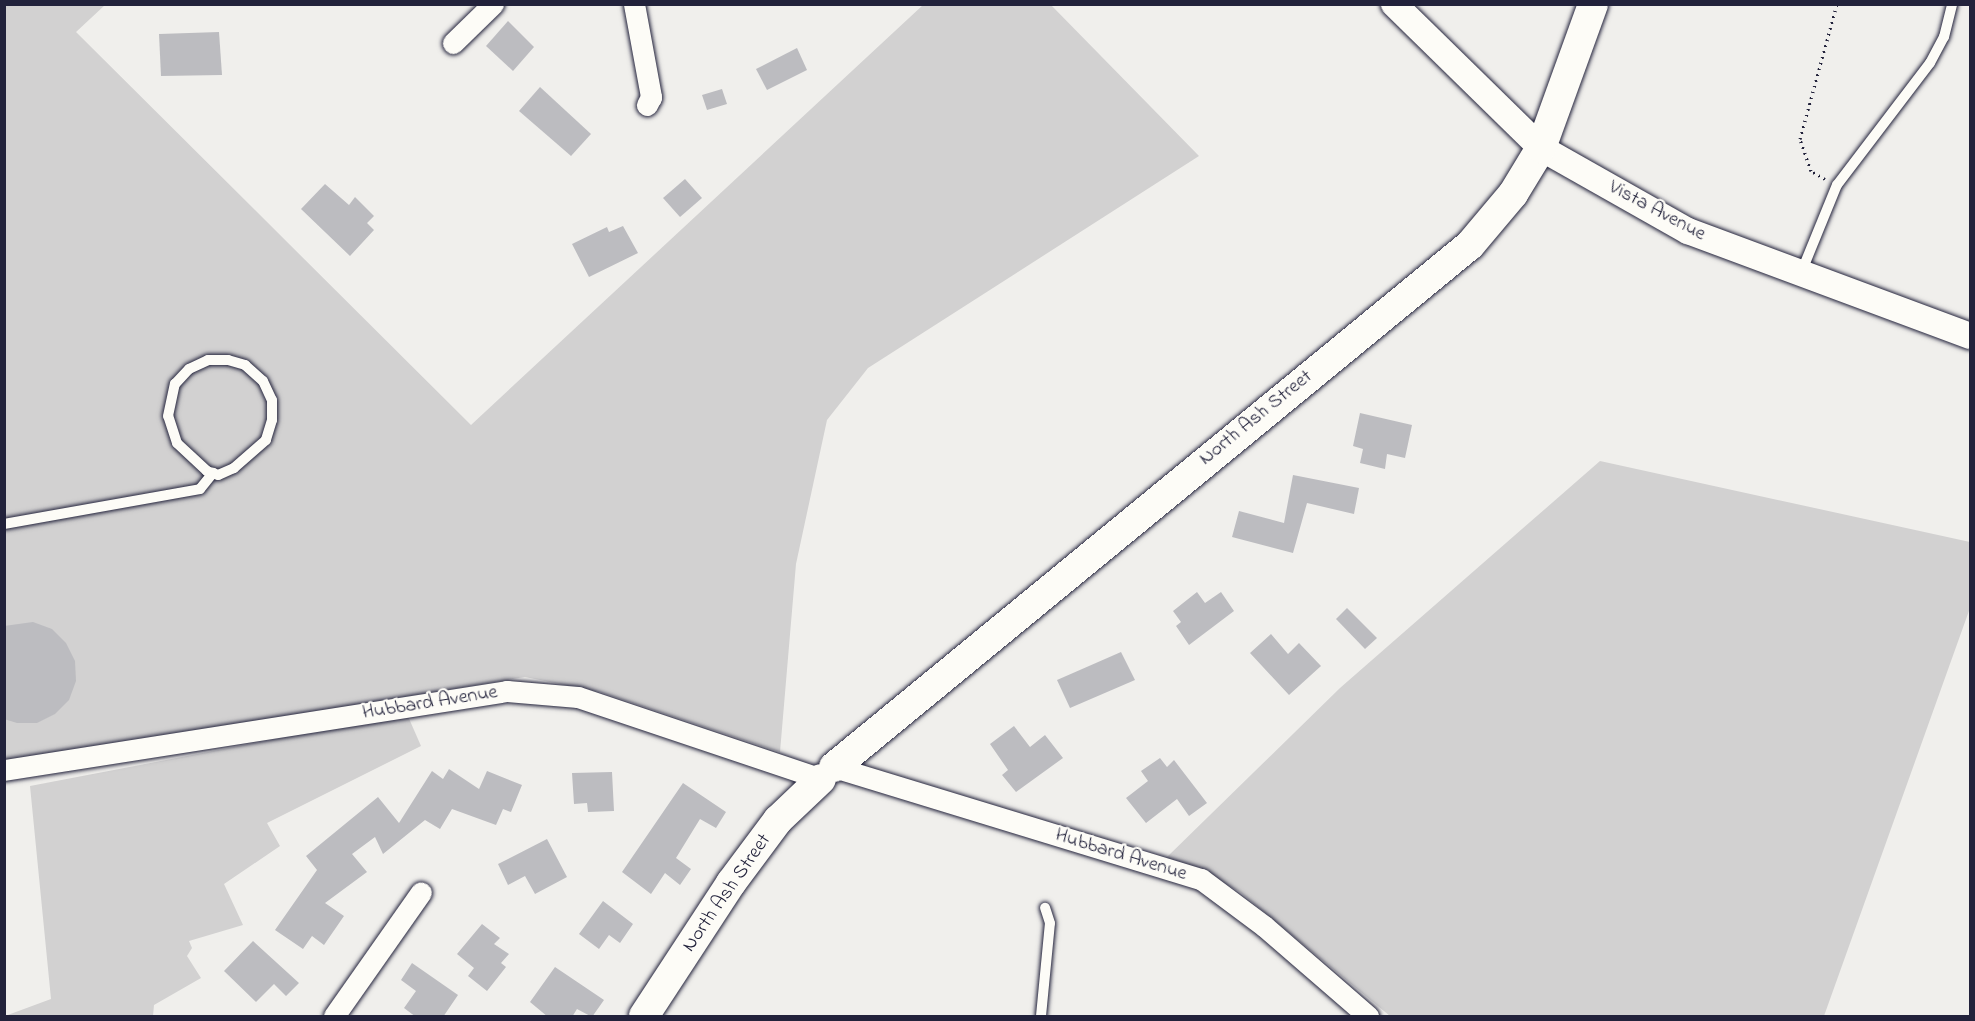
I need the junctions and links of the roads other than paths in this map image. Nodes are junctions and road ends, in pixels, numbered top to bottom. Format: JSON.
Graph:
{"nodes":[{"id":1,"x":493,"y":4,"type":"edge"},
{"id":2,"x":634,"y":4,"type":"edge"},
{"id":3,"x":1394,"y":4,"type":"edge"},
{"id":4,"x":1593,"y":4,"type":"edge"},
{"id":5,"x":1952,"y":4,"type":"edge"},
{"id":6,"x":453,"y":43,"type":"dead end"},
{"id":7,"x":646,"y":105,"type":"dead end"},
{"id":8,"x":1541,"y":148,"type":"junction"},
{"id":9,"x":1801,"y":273,"type":"junction"},
{"id":10,"x":1970,"y":333,"type":"edge"},
{"id":11,"x":213,"y":473,"type":"junction"},
{"id":12,"x":4,"y":524,"type":"edge"},
{"id":13,"x":12,"y":768,"type":"edge"},
{"id":14,"x":827,"y":773,"type":"junction"},
{"id":15,"x":421,"y":892,"type":"dead end"},
{"id":16,"x":1045,"y":908,"type":"dead end"},
{"id":17,"x":334,"y":1017,"type":"edge"},
{"id":18,"x":644,"y":1017,"type":"edge"},
{"id":19,"x":1041,"y":1017,"type":"edge"},
{"id":20,"x":1368,"y":1017,"type":"edge"}],
"edges":[{"from":1,"to":6,"type":"street"},
{"from":2,"to":7,"type":"street"},
{"from":3,"to":8,"type":"street","name":"Vista Avenue"},
{"from":4,"to":8,"type":"main road","name":"North Ash Street"},
{"from":5,"to":9,"type":"lane"},
{"from":8,"to":9,"type":"street","name":"Vista Avenue"},
{"from":8,"to":14,"type":"main road","name":"North Ash Street"},
{"from":9,"to":10,"type":"street","name":"Vista Avenue"},
{"from":11,"to":11,"type":"lane"},
{"from":11,"to":12,"type":"lane"},
{"from":13,"to":14,"type":"street","name":"Hubbard Avenue"},
{"from":14,"to":18,"type":"main road","name":"North Ash Street"},
{"from":14,"to":20,"type":"street","name":"Hubbard Avenue"},
{"from":15,"to":17,"type":"street"},
{"from":16,"to":19,"type":"lane"}]}
